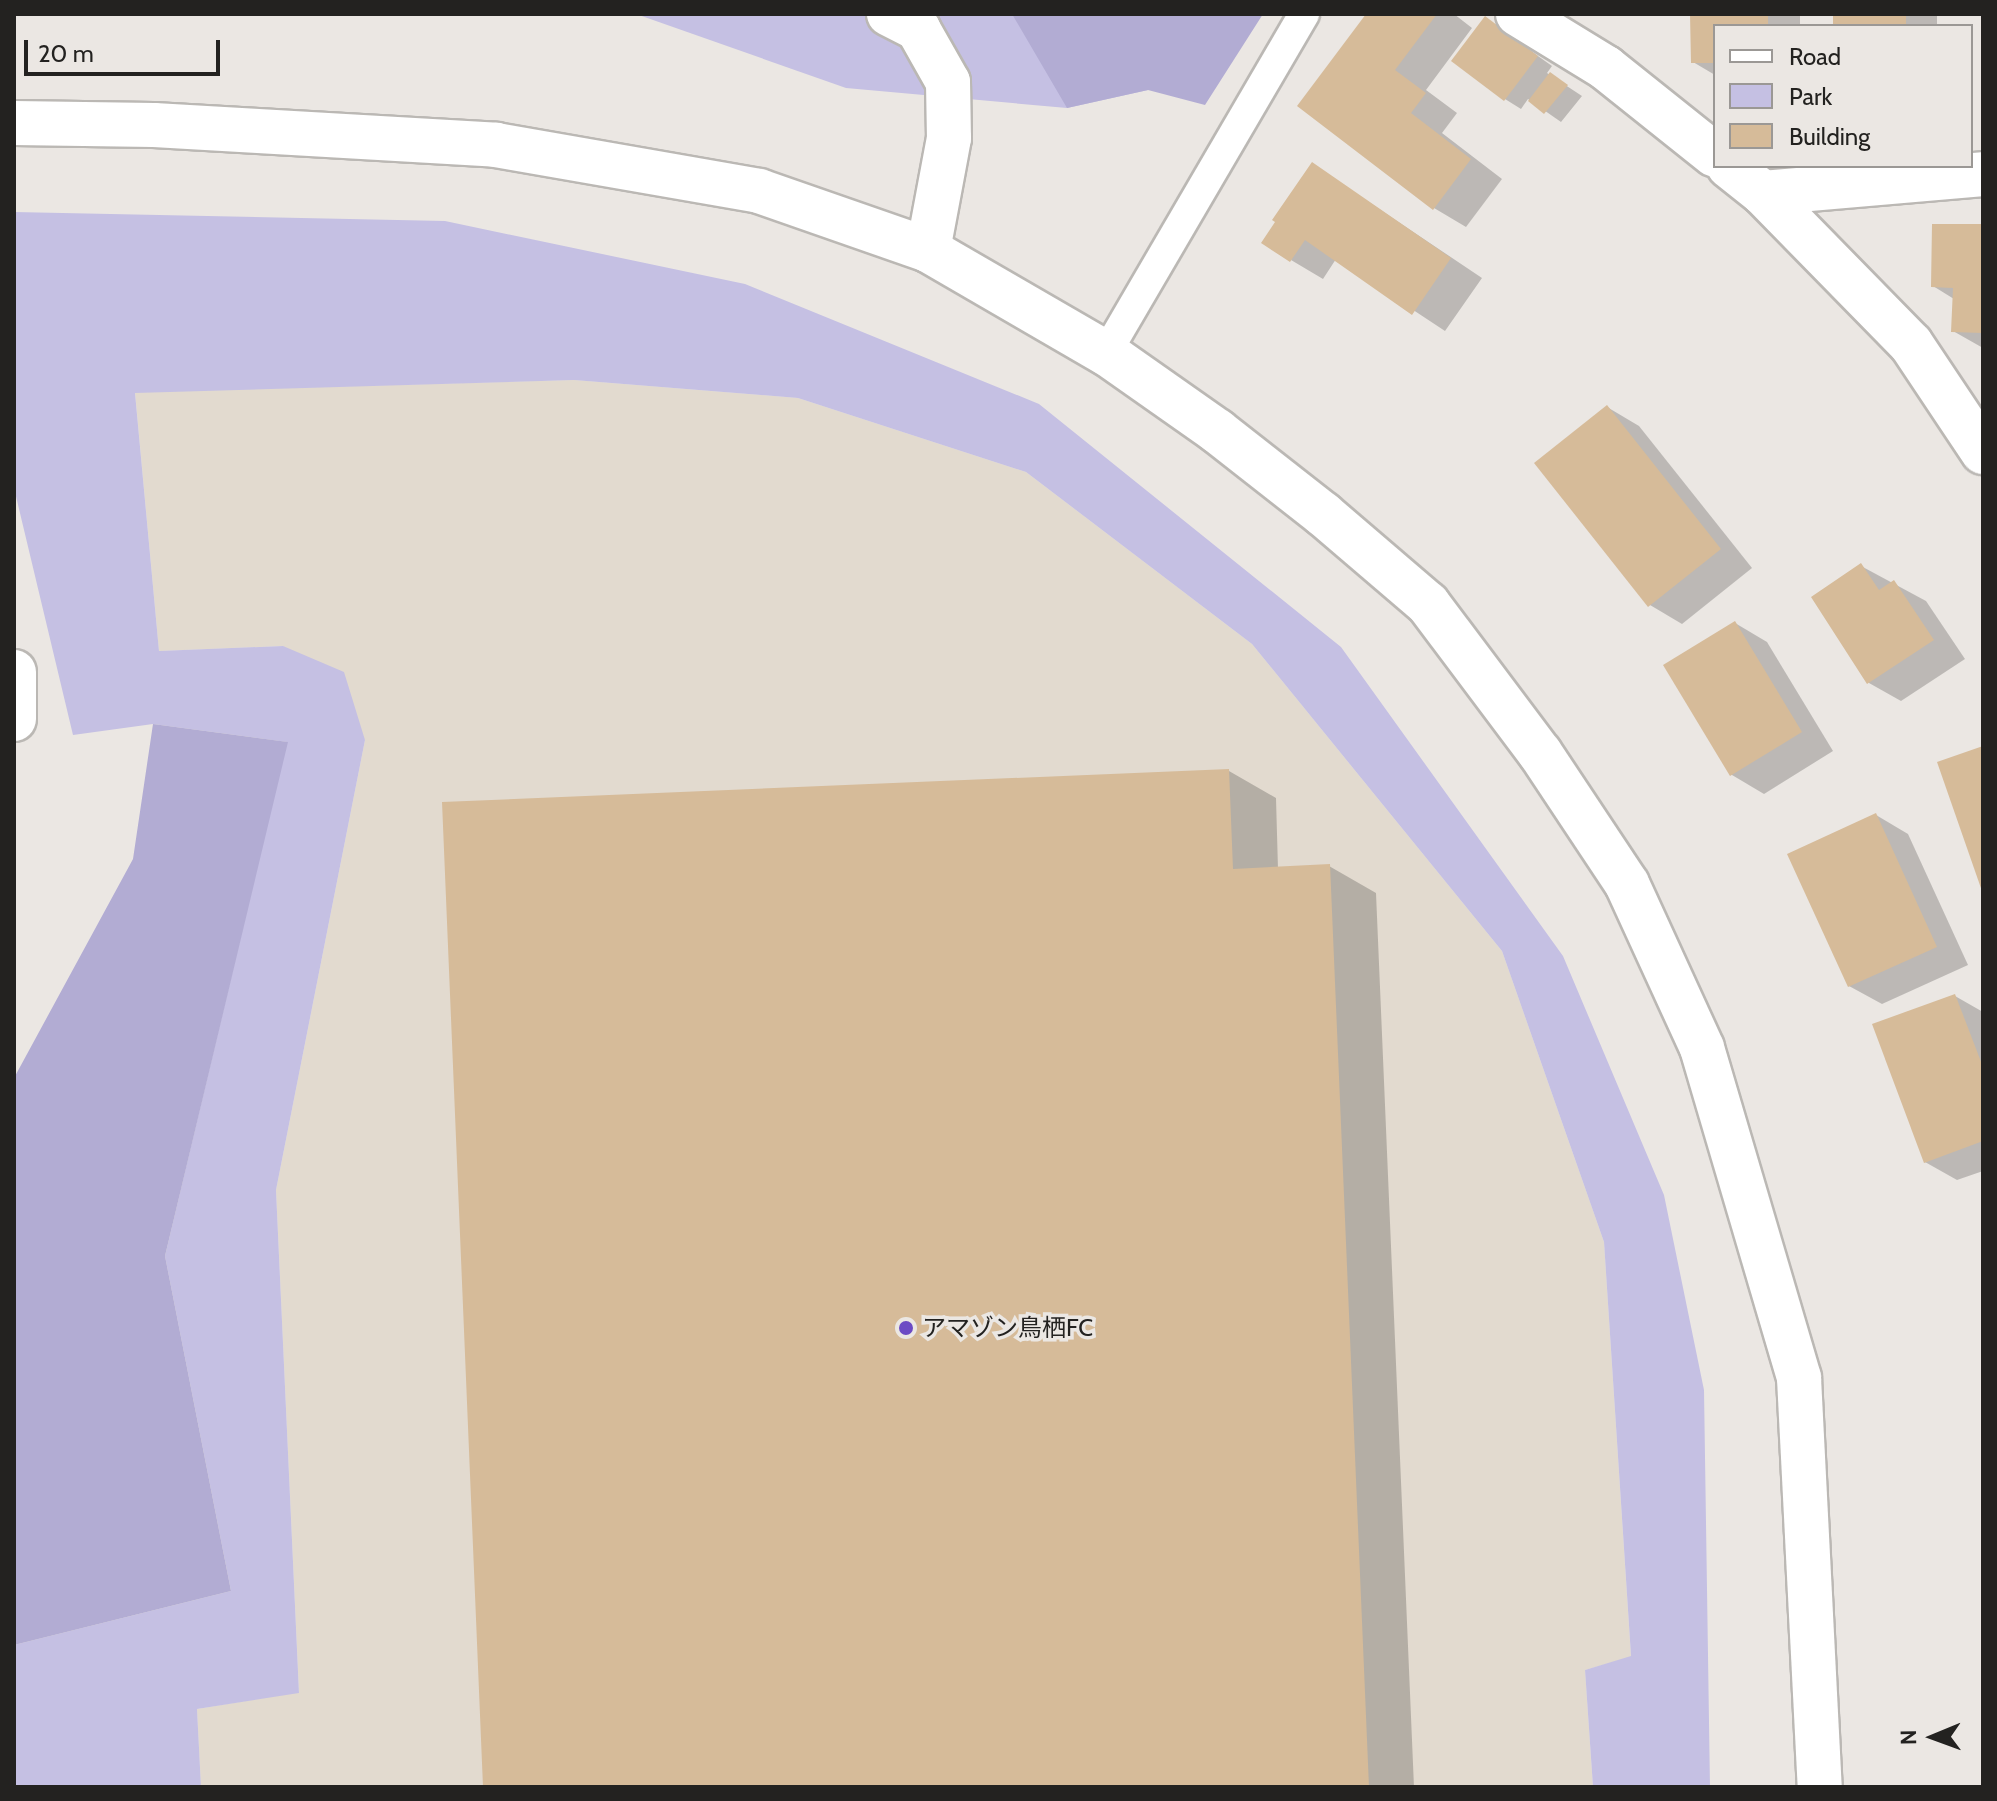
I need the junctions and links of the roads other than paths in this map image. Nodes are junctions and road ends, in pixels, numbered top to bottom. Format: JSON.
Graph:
{"nodes":[{"id":1,"x":889,"y":14,"type":"edge"},
{"id":2,"x":1304,"y":14,"type":"edge"},
{"id":3,"x":1518,"y":14,"type":"edge"},
{"id":4,"x":14,"y":123,"type":"edge"},
{"id":5,"x":1713,"y":153,"type":"edge"},
{"id":6,"x":1732,"y":168,"type":"edge"},
{"id":7,"x":1983,"y":174,"type":"edge"},
{"id":8,"x":1763,"y":193,"type":"junction"},
{"id":9,"x":928,"y":250,"type":"junction"},
{"id":10,"x":1106,"y":353,"type":"junction"},
{"id":11,"x":1983,"y":452,"type":"edge"},
{"id":12,"x":14,"y":672,"type":"edge"},
{"id":13,"x":14,"y":719,"type":"edge"},
{"id":14,"x":1820,"y":1787,"type":"edge"}],
"edges":[{"from":1,"to":9,"type":"street"},
{"from":2,"to":10,"type":"lane"},
{"from":3,"to":5,"type":"street"},
{"from":4,"to":9,"type":"street"},
{"from":6,"to":8,"type":"street"},
{"from":7,"to":8,"type":"street"},
{"from":8,"to":11,"type":"street"},
{"from":9,"to":10,"type":"street"},
{"from":10,"to":14,"type":"street"},
{"from":12,"to":13,"type":"street"}]}
